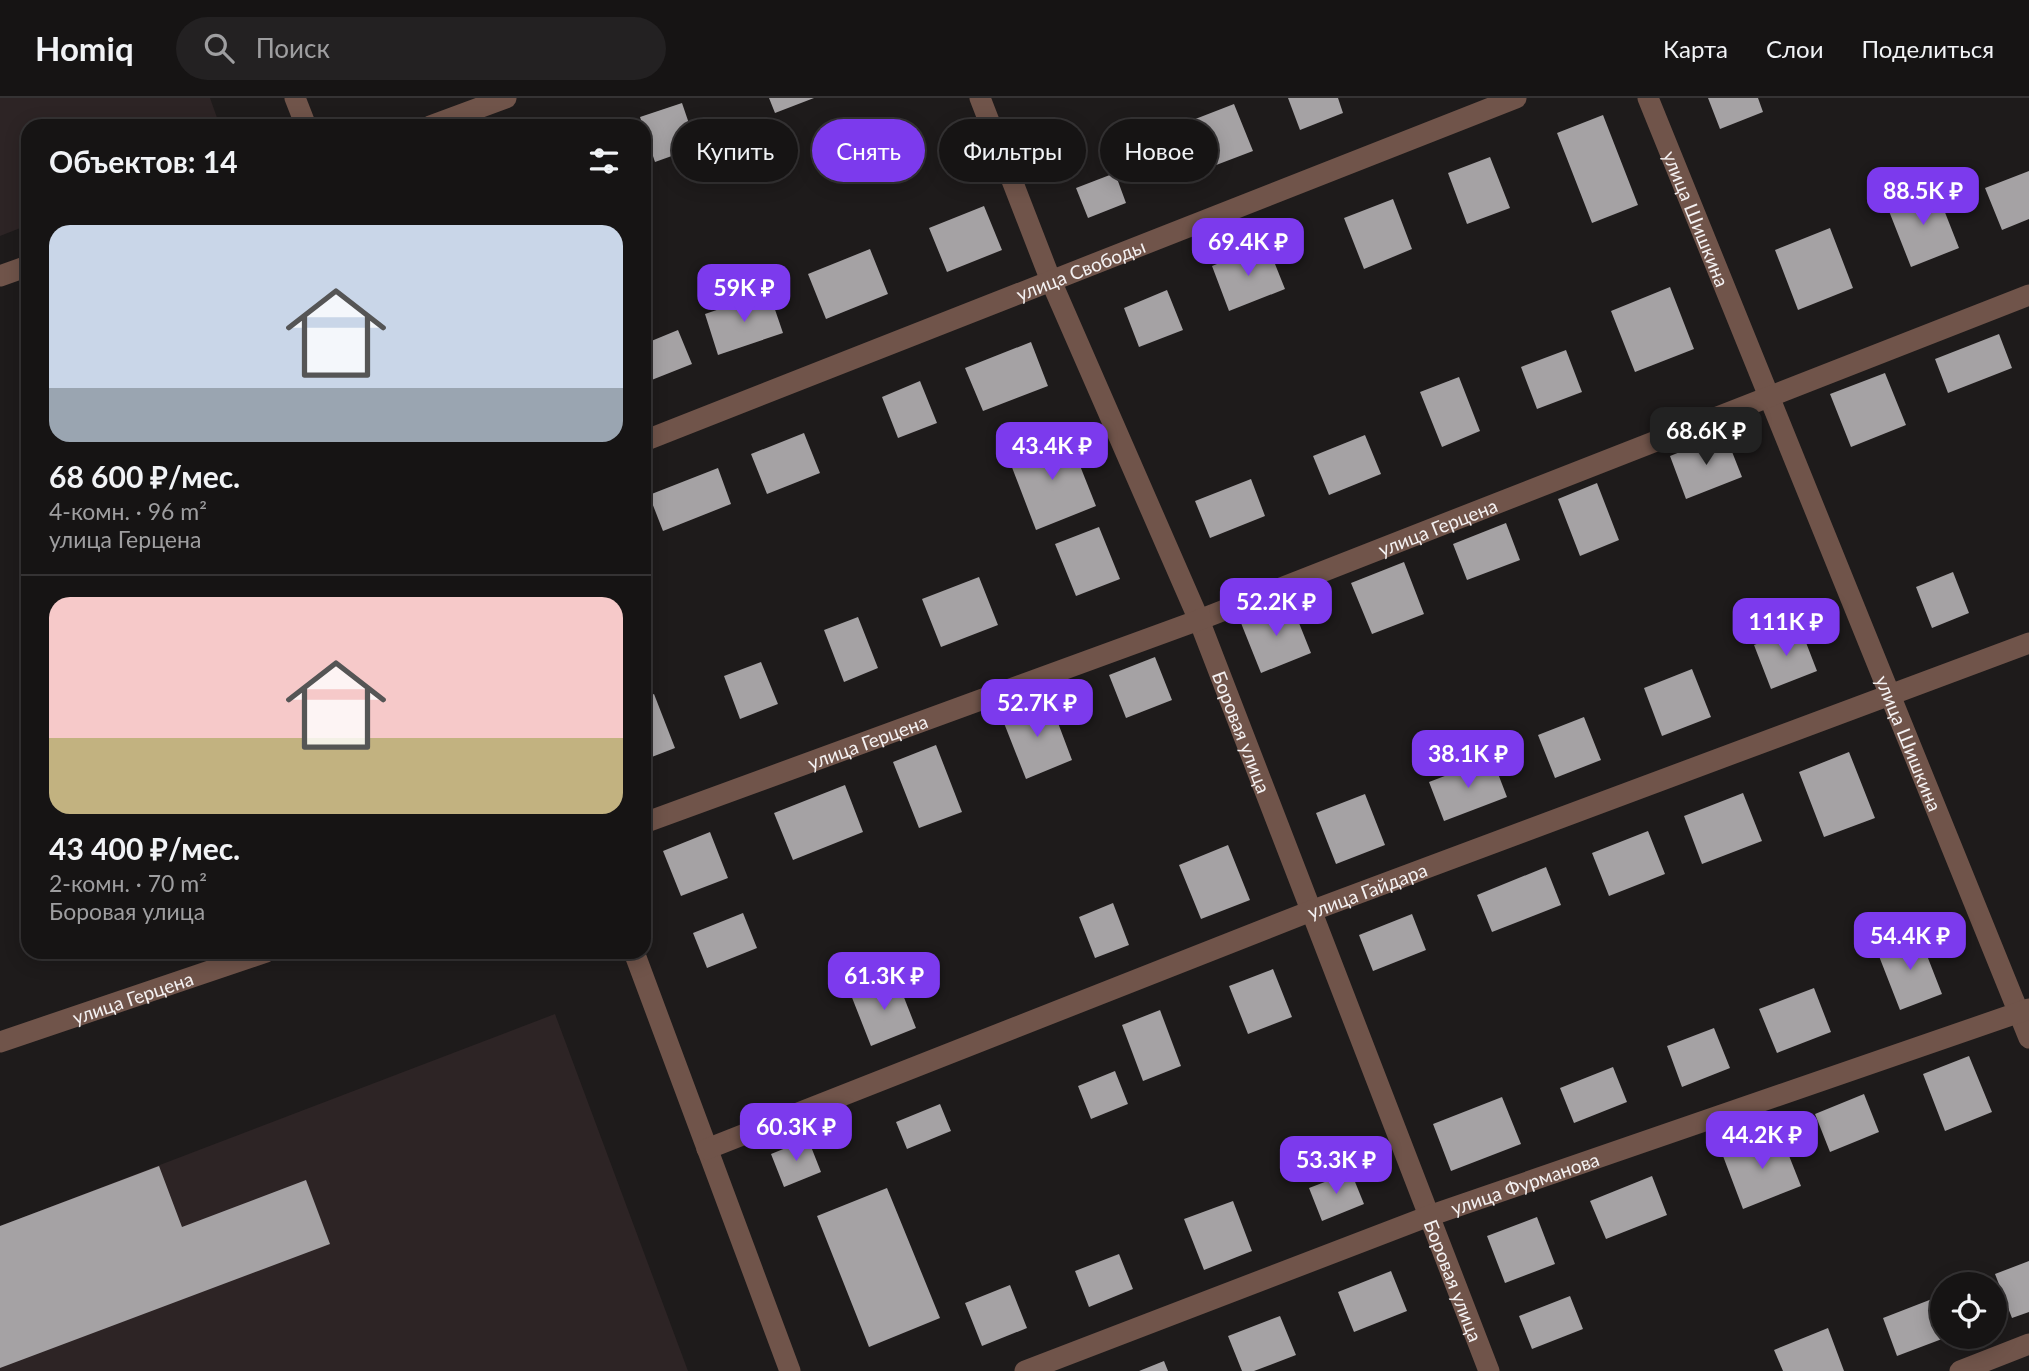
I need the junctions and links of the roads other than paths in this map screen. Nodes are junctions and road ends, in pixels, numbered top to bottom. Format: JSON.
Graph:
{"nodes":[{"id":1,"x":295,"y":98,"type":"edge"},
{"id":2,"x":506,"y":98,"type":"edge"},
{"id":3,"x":980,"y":98,"type":"edge"},
{"id":4,"x":1516,"y":98,"type":"edge"},
{"id":5,"x":1648,"y":98,"type":"edge"},
{"id":6,"x":303,"y":119,"type":"edge"},
{"id":7,"x":449,"y":119,"type":"edge"},
{"id":8,"x":21,"y":268,"type":"edge"},
{"id":9,"x":0,"y":276,"type":"edge"},
{"id":10,"x":1051,"y":281,"type":"junction"},
{"id":11,"x":2029,"y":295,"type":"edge"},
{"id":12,"x":1771,"y":396,"type":"junction"},
{"id":13,"x":651,"y":438,"type":"edge"},
{"id":14,"x":1199,"y":620,"type":"junction"},
{"id":15,"x":2029,"y":643,"type":"edge"},
{"id":16,"x":1891,"y":693,"type":"junction"},
{"id":17,"x":651,"y":820,"type":"edge"},
{"id":18,"x":1311,"y":911,"type":"junction"},
{"id":19,"x":245,"y":959,"type":"edge"},
{"id":20,"x":637,"y":959,"type":"edge"},
{"id":21,"x":2024,"y":1011,"type":"edge"},
{"id":22,"x":2029,"y":1038,"type":"edge"},
{"id":23,"x":0,"y":1042,"type":"edge"},
{"id":24,"x":707,"y":1149,"type":"junction"},
{"id":25,"x":1429,"y":1216,"type":"junction"},
{"id":26,"x":2029,"y":1344,"type":"edge"},
{"id":27,"x":790,"y":1371,"type":"edge"},
{"id":28,"x":1025,"y":1371,"type":"edge"},
{"id":29,"x":1489,"y":1371,"type":"edge"},
{"id":30,"x":1960,"y":1371,"type":"edge"}],
"edges":[{"from":1,"to":6,"type":"street"},
{"from":2,"to":7,"type":"street"},
{"from":3,"to":10,"type":"street","name":"Боровая улица"},
{"from":4,"to":10,"type":"street","name":"улица Свободы"},
{"from":5,"to":12,"type":"street","name":"улица Шишкина"},
{"from":8,"to":9,"type":"street"},
{"from":10,"to":13,"type":"street","name":"улица Свободы"},
{"from":10,"to":14,"type":"street","name":"Боровая улица"},
{"from":11,"to":12,"type":"street","name":"улица Герцена"},
{"from":12,"to":14,"type":"street","name":"улица Герцена"},
{"from":12,"to":16,"type":"street","name":"улица Шишкина"},
{"from":14,"to":17,"type":"street","name":"улица Герцена"},
{"from":14,"to":18,"type":"street","name":"Боровая улица"},
{"from":15,"to":16,"type":"street","name":"улица Гайдара"},
{"from":16,"to":18,"type":"street","name":"улица Гайдара"},
{"from":16,"to":21,"type":"street","name":"улица Шишкина"},
{"from":18,"to":24,"type":"street","name":"улица Гайдара"},
{"from":18,"to":25,"type":"street","name":"Боровая улица"},
{"from":19,"to":23,"type":"street","name":"улица Герцена"},
{"from":20,"to":24,"type":"street"},
{"from":21,"to":22,"type":"street","name":"улица Шишкина"},
{"from":21,"to":25,"type":"street","name":"улица Фурманова"},
{"from":24,"to":27,"type":"street"},
{"from":25,"to":28,"type":"street","name":"улица Фурманова"},
{"from":25,"to":29,"type":"street","name":"Боровая улица"},
{"from":26,"to":30,"type":"street"}]}
